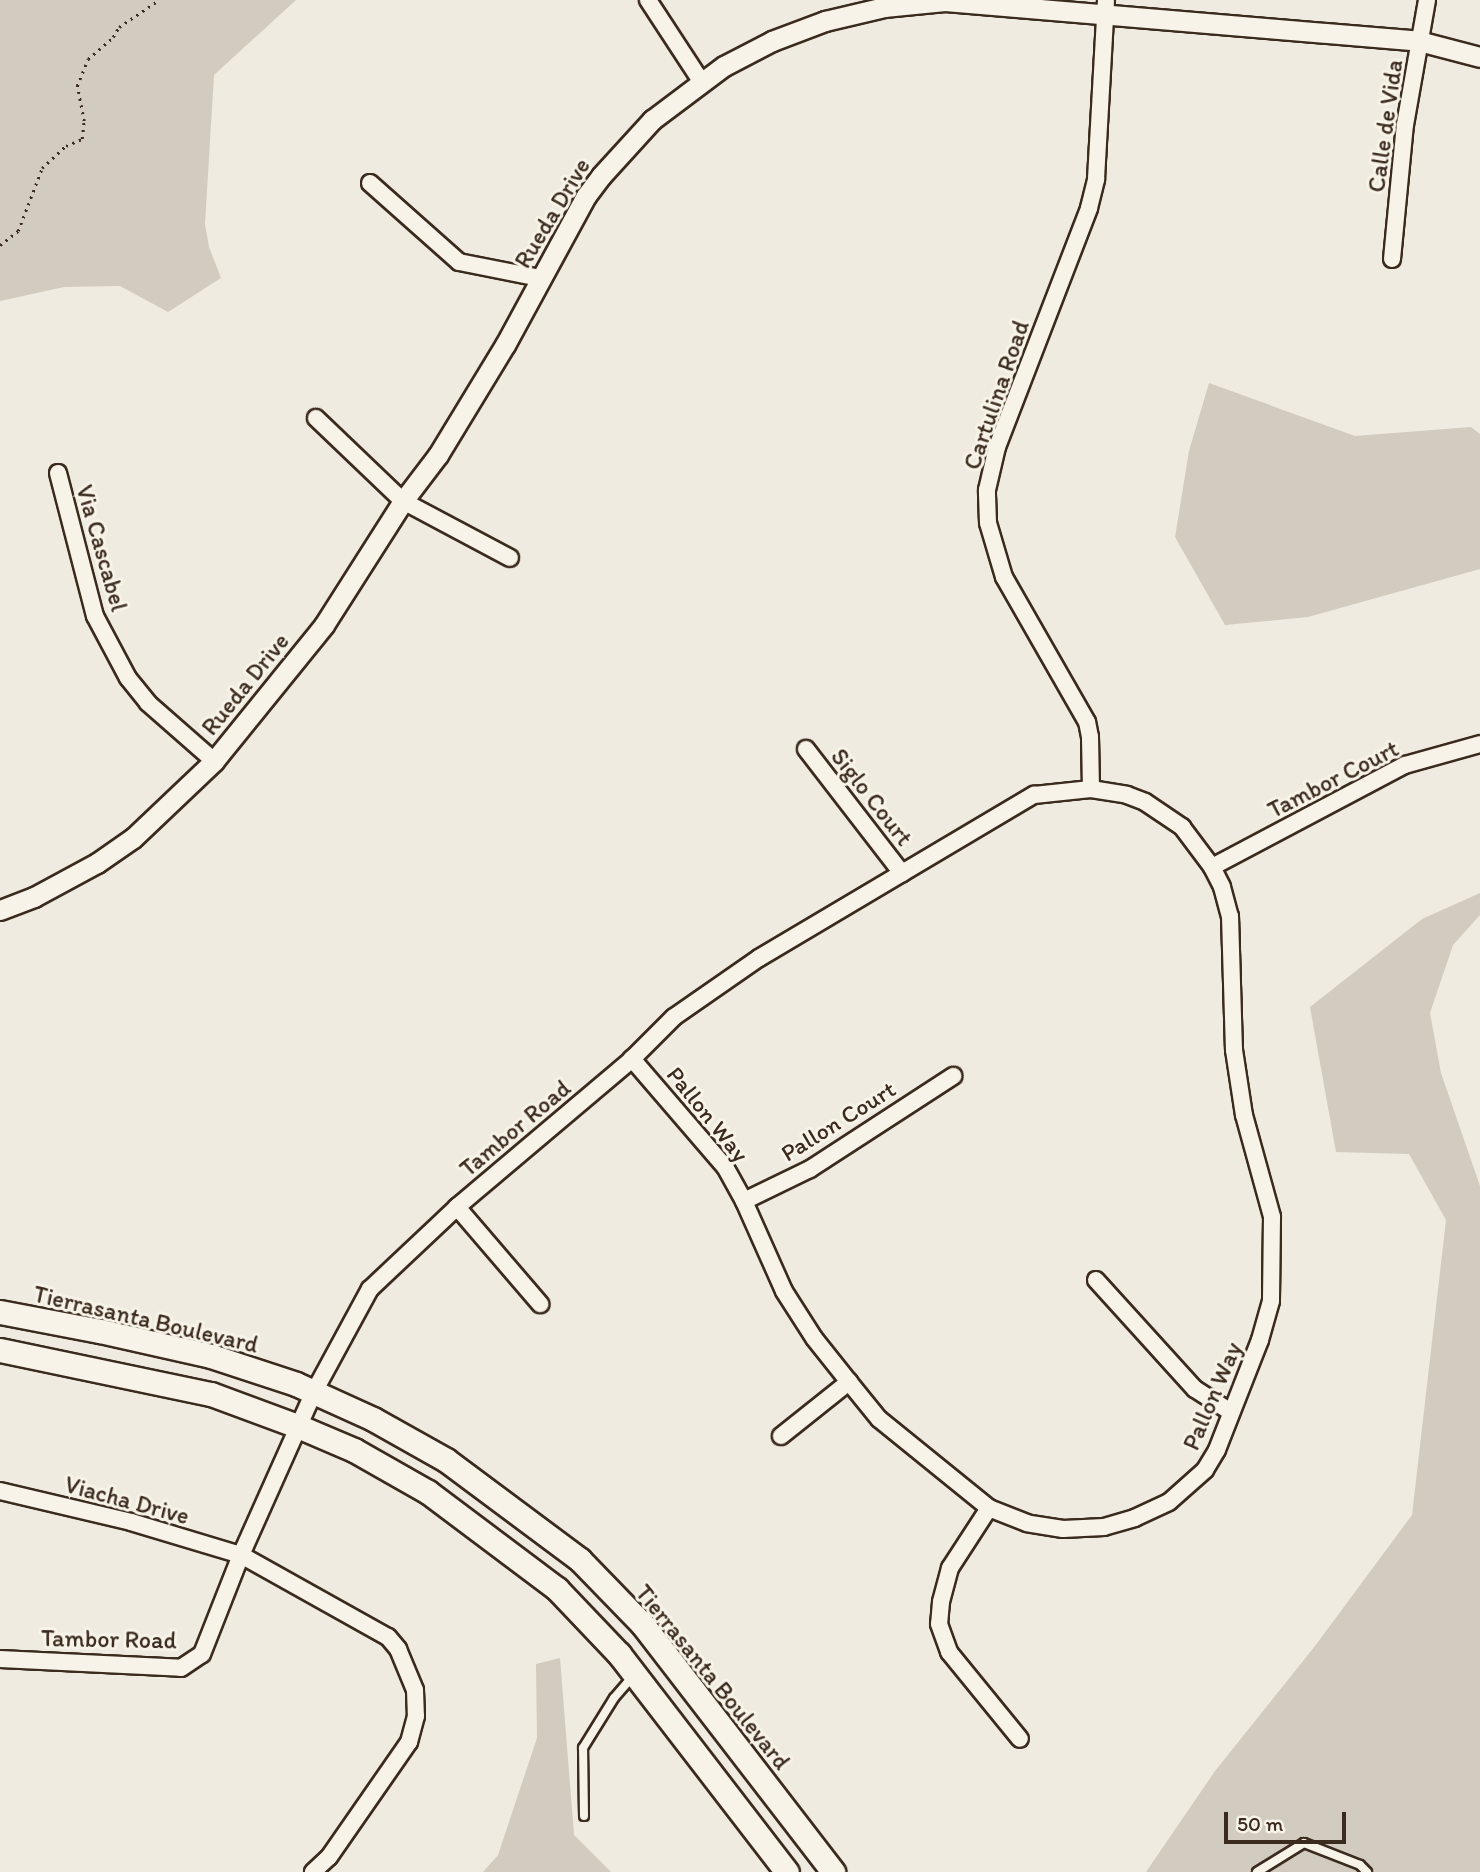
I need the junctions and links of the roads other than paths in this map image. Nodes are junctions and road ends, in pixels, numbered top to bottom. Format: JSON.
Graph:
{"nodes":[{"id":1,"x":648,"y":0,"type":"edge"},
{"id":2,"x":1427,"y":0,"type":"edge"},
{"id":3,"x":1105,"y":6,"type":"edge"},
{"id":4,"x":1419,"y":41,"type":"junction"},
{"id":5,"x":1480,"y":57,"type":"edge"},
{"id":6,"x":701,"y":81,"type":"junction"},
{"id":7,"x":370,"y":183,"type":"dead end"},
{"id":8,"x":1392,"y":259,"type":"dead end"},
{"id":9,"x":540,"y":278,"type":"junction"},
{"id":10,"x":316,"y":418,"type":"dead end"},
{"id":11,"x":58,"y":473,"type":"dead end"},
{"id":12,"x":403,"y":501,"type":"junction"},
{"id":13,"x":510,"y":558,"type":"dead end"},
{"id":14,"x":1480,"y":744,"type":"edge"},
{"id":15,"x":806,"y":749,"type":"dead end"},
{"id":16,"x":214,"y":761,"type":"junction"},
{"id":17,"x":1091,"y":789,"type":"junction"},
{"id":18,"x":1212,"y":867,"type":"junction"},
{"id":19,"x":902,"y":873,"type":"junction"},
{"id":20,"x":0,"y":910,"type":"edge"},
{"id":21,"x":632,"y":1059,"type":"junction"},
{"id":22,"x":953,"y":1076,"type":"dead end"},
{"id":23,"x":744,"y":1200,"type":"junction"},
{"id":24,"x":457,"y":1207,"type":"junction"},
{"id":25,"x":1096,"y":1280,"type":"dead end"},
{"id":26,"x":540,"y":1304,"type":"dead end"},
{"id":27,"x":0,"y":1312,"type":"edge"},
{"id":28,"x":0,"y":1350,"type":"edge"},
{"id":29,"x":849,"y":1382,"type":"junction"},
{"id":30,"x":314,"y":1392,"type":"junction"},
{"id":31,"x":1231,"y":1412,"type":"junction"},
{"id":32,"x":300,"y":1427,"type":"junction"},
{"id":33,"x":781,"y":1437,"type":"dead end"},
{"id":34,"x":0,"y":1491,"type":"edge"},
{"id":35,"x":989,"y":1508,"type":"junction"},
{"id":36,"x":242,"y":1555,"type":"junction"},
{"id":37,"x":0,"y":1659,"type":"edge"},
{"id":38,"x":634,"y":1675,"type":"junction"},
{"id":39,"x":1020,"y":1739,"type":"dead end"},
{"id":40,"x":584,"y":1816,"type":"dead end"},
{"id":41,"x":313,"y":1872,"type":"edge"},
{"id":42,"x":787,"y":1872,"type":"edge"},
{"id":43,"x":833,"y":1872,"type":"edge"},
{"id":44,"x":1257,"y":1872,"type":"edge"},
{"id":45,"x":1367,"y":1872,"type":"edge"}],
"edges":[{"from":1,"to":6,"type":"street"},
{"from":2,"to":4,"type":"street","name":"Calle de Vida"},
{"from":3,"to":4,"type":"street","name":"Rueda Drive"},
{"from":3,"to":6,"type":"street","name":"Rueda Drive"},
{"from":3,"to":17,"type":"street","name":"Cartulina Road"},
{"from":4,"to":5,"type":"street","name":"Rueda Drive"},
{"from":4,"to":8,"type":"street","name":"Calle de Vida"},
{"from":6,"to":9,"type":"street","name":"Rueda Drive"},
{"from":7,"to":9,"type":"street"},
{"from":9,"to":12,"type":"street","name":"Rueda Drive"},
{"from":10,"to":12,"type":"street"},
{"from":11,"to":16,"type":"street","name":"Via Cascabel"},
{"from":12,"to":13,"type":"street"},
{"from":12,"to":16,"type":"street","name":"Rueda Drive"},
{"from":14,"to":18,"type":"street","name":"Tambor Court"},
{"from":15,"to":19,"type":"street","name":"Siglo Court"},
{"from":16,"to":20,"type":"street","name":"Rueda Drive"},
{"from":17,"to":18,"type":"street","name":"Tambor Road"},
{"from":17,"to":19,"type":"street","name":"Tambor Road"},
{"from":18,"to":31,"type":"street","name":"Pallon Way"},
{"from":19,"to":21,"type":"street","name":"Tambor Road"},
{"from":21,"to":23,"type":"street","name":"Pallon Way"},
{"from":21,"to":24,"type":"street","name":"Tambor Road"},
{"from":22,"to":23,"type":"street","name":"Pallon Court"},
{"from":23,"to":29,"type":"street","name":"Pallon Way"},
{"from":24,"to":26,"type":"street"},
{"from":24,"to":30,"type":"street","name":"Tambor Road"},
{"from":25,"to":31,"type":"street"},
{"from":27,"to":30,"type":"main road","name":"Tierrasanta Boulevard"},
{"from":28,"to":32,"type":"main road"},
{"from":29,"to":33,"type":"street"},
{"from":29,"to":35,"type":"street","name":"Pallon Way"},
{"from":30,"to":32,"type":"street","name":"Tambor Road"},
{"from":30,"to":43,"type":"main road","name":"Tierrasanta Boulevard"},
{"from":31,"to":35,"type":"street","name":"Pallon Way"},
{"from":32,"to":36,"type":"street","name":"Tambor Road"},
{"from":32,"to":38,"type":"main road"},
{"from":34,"to":36,"type":"street","name":"Viacha Drive"},
{"from":35,"to":39,"type":"street"},
{"from":36,"to":37,"type":"street","name":"Tambor Road"},
{"from":36,"to":41,"type":"street","name":"Viacha Drive"},
{"from":38,"to":40,"type":"lane"},
{"from":38,"to":42,"type":"main road"},
{"from":44,"to":45,"type":"lane"}]}
